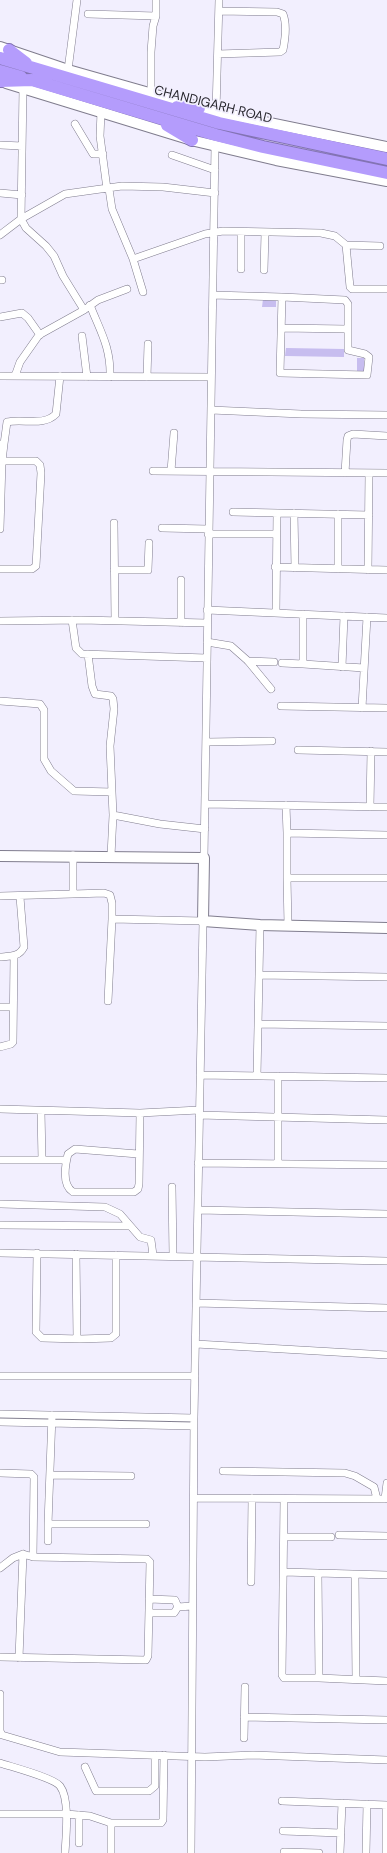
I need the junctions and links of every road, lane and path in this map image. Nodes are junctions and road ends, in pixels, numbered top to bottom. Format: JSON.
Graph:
{"nodes":[{"id":1,"x":77,"y":0,"type":"edge"},
{"id":2,"x":156,"y":0,"type":"edge"},
{"id":3,"x":219,"y":0,"type":"edge"},
{"id":4,"x":219,"y":11,"type":"junction"},
{"id":5,"x":88,"y":14,"type":"dead end"},
{"id":6,"x":156,"y":16,"type":"junction"},
{"id":7,"x":3,"y":52,"type":"edge"},
{"id":8,"x":218,"y":54,"type":"junction"},
{"id":9,"x":68,"y":70,"type":"junction"},
{"id":10,"x":0,"y":71,"type":"edge"},
{"id":11,"x":30,"y":79,"type":"junction"},
{"id":12,"x":0,"y":81,"type":"edge"},
{"id":13,"x":153,"y":105,"type":"junction"},
{"id":14,"x":199,"y":108,"type":"joint"},
{"id":15,"x":101,"y":112,"type":"junction"},
{"id":16,"x":74,"y":124,"type":"dead end"},
{"id":17,"x":216,"y":129,"type":"junction"},
{"id":18,"x":192,"y":140,"type":"junction"},
{"id":19,"x":0,"y":145,"type":"edge"},
{"id":20,"x":22,"y":146,"type":"junction"},
{"id":21,"x":387,"y":147,"type":"edge"},
{"id":22,"x":103,"y":154,"type":"junction"},
{"id":23,"x":172,"y":154,"type":"dead end"},
{"id":24,"x":387,"y":159,"type":"edge"},
{"id":25,"x":215,"y":170,"type":"junction"},
{"id":26,"x":387,"y":173,"type":"edge"},
{"id":27,"x":387,"y":181,"type":"edge"},
{"id":28,"x":108,"y":189,"type":"junction"},
{"id":29,"x":0,"y":193,"type":"edge"},
{"id":30,"x":214,"y":193,"type":"junction"},
{"id":31,"x":22,"y":195,"type":"junction"},
{"id":32,"x":21,"y":219,"type":"junction"},
{"id":33,"x":214,"y":232,"type":"junction"},
{"id":34,"x":241,"y":232,"type":"junction"},
{"id":35,"x":265,"y":232,"type":"junction"},
{"id":36,"x":0,"y":235,"type":"edge"},
{"id":37,"x":346,"y":245,"type":"junction"},
{"id":38,"x":380,"y":246,"type":"dead end"},
{"id":39,"x":133,"y":259,"type":"junction"},
{"id":40,"x":241,"y":269,"type":"dead end"},
{"id":41,"x":264,"y":270,"type":"dead end"},
{"id":42,"x":127,"y":289,"type":"dead end"},
{"id":43,"x":387,"y":289,"type":"edge"},
{"id":44,"x":143,"y":292,"type":"dead end"},
{"id":45,"x":213,"y":295,"type":"junction"},
{"id":46,"x":282,"y":297,"type":"junction"},
{"id":47,"x":87,"y":307,"type":"junction"},
{"id":48,"x":0,"y":317,"type":"edge"},
{"id":49,"x":282,"y":328,"type":"junction"},
{"id":50,"x":347,"y":329,"type":"junction"},
{"id":51,"x":40,"y":335,"type":"junction"},
{"id":52,"x":82,"y":336,"type":"dead end"},
{"id":53,"x":148,"y":344,"type":"dead end"},
{"id":54,"x":0,"y":376,"type":"edge"},
{"id":55,"x":15,"y":376,"type":"junction"},
{"id":56,"x":60,"y":376,"type":"junction"},
{"id":57,"x":87,"y":377,"type":"junction"},
{"id":58,"x":110,"y":377,"type":"junction"},
{"id":59,"x":147,"y":377,"type":"junction"},
{"id":60,"x":211,"y":377,"type":"junction"},
{"id":61,"x":210,"y":410,"type":"junction"},
{"id":62,"x":387,"y":416,"type":"edge"},
{"id":63,"x":174,"y":433,"type":"dead end"},
{"id":64,"x":387,"y":436,"type":"edge"},
{"id":65,"x":2,"y":444,"type":"edge"},
{"id":66,"x":2,"y":461,"type":"junction"},
{"id":67,"x":153,"y":470,"type":"dead end"},
{"id":68,"x":171,"y":471,"type":"junction"},
{"id":69,"x":209,"y":471,"type":"junction"},
{"id":70,"x":345,"y":473,"type":"junction"},
{"id":71,"x":370,"y":473,"type":"junction"},
{"id":72,"x":387,"y":474,"type":"edge"},
{"id":73,"x":0,"y":510,"type":"edge"},
{"id":74,"x":233,"y":512,"type":"dead end"},
{"id":75,"x":277,"y":513,"type":"junction"},
{"id":76,"x":294,"y":513,"type":"junction"},
{"id":77,"x":338,"y":514,"type":"junction"},
{"id":78,"x":369,"y":515,"type":"junction"},
{"id":79,"x":114,"y":523,"type":"dead end"},
{"id":80,"x":162,"y":528,"type":"dead end"},
{"id":81,"x":0,"y":529,"type":"edge"},
{"id":82,"x":208,"y":532,"type":"junction"},
{"id":83,"x":276,"y":534,"type":"junction"},
{"id":84,"x":149,"y":543,"type":"dead end"},
{"id":85,"x":275,"y":567,"type":"junction"},
{"id":86,"x":295,"y":568,"type":"junction"},
{"id":87,"x":0,"y":569,"type":"edge"},
{"id":88,"x":338,"y":569,"type":"junction"},
{"id":89,"x":114,"y":570,"type":"junction"},
{"id":90,"x":368,"y":570,"type":"junction"},
{"id":91,"x":387,"y":570,"type":"edge"},
{"id":92,"x":181,"y":580,"type":"dead end"},
{"id":93,"x":207,"y":610,"type":"junction"},
{"id":94,"x":276,"y":613,"type":"junction"},
{"id":95,"x":303,"y":614,"type":"junction"},
{"id":96,"x":344,"y":616,"type":"junction"},
{"id":97,"x":367,"y":617,"type":"junction"},
{"id":98,"x":387,"y":618,"type":"edge"},
{"id":99,"x":72,"y":620,"type":"junction"},
{"id":100,"x":0,"y":621,"type":"edge"},
{"id":101,"x":115,"y":621,"type":"junction"},
{"id":102,"x":181,"y":623,"type":"junction"},
{"id":103,"x":207,"y":624,"type":"junction"},
{"id":104,"x":207,"y":642,"type":"junction"},
{"id":105,"x":88,"y":654,"type":"junction"},
{"id":106,"x":207,"y":658,"type":"junction"},
{"id":107,"x":248,"y":661,"type":"junction"},
{"id":108,"x":274,"y":662,"type":"dead end"},
{"id":109,"x":282,"y":663,"type":"dead end"},
{"id":110,"x":303,"y":664,"type":"junction"},
{"id":111,"x":342,"y":666,"type":"junction"},
{"id":112,"x":364,"y":668,"type":"junction"},
{"id":113,"x":271,"y":689,"type":"dead end"},
{"id":114,"x":0,"y":701,"type":"edge"},
{"id":115,"x":281,"y":706,"type":"dead end"},
{"id":116,"x":362,"y":708,"type":"junction"},
{"id":117,"x":387,"y":708,"type":"edge"},
{"id":118,"x":272,"y":741,"type":"dead end"},
{"id":119,"x":206,"y":742,"type":"junction"},
{"id":120,"x":298,"y":750,"type":"dead end"},
{"id":121,"x":371,"y":751,"type":"junction"},
{"id":122,"x":387,"y":752,"type":"edge"},
{"id":123,"x":112,"y":792,"type":"junction"},
{"id":124,"x":205,"y":804,"type":"junction"},
{"id":125,"x":286,"y":805,"type":"junction"},
{"id":126,"x":370,"y":807,"type":"junction"},
{"id":127,"x":387,"y":807,"type":"edge"},
{"id":128,"x":113,"y":815,"type":"junction"},
{"id":129,"x":205,"y":829,"type":"junction"},
{"id":130,"x":287,"y":833,"type":"junction"},
{"id":131,"x":387,"y":835,"type":"edge"},
{"id":132,"x":73,"y":855,"type":"junction"},
{"id":133,"x":0,"y":856,"type":"edge"},
{"id":134,"x":111,"y":856,"type":"junction"},
{"id":135,"x":204,"y":858,"type":"junction"},
{"id":136,"x":287,"y":878,"type":"junction"},
{"id":137,"x":387,"y":878,"type":"edge"},
{"id":138,"x":73,"y":894,"type":"junction"},
{"id":139,"x":0,"y":896,"type":"edge"},
{"id":140,"x":20,"y":897,"type":"junction"},
{"id":141,"x":112,"y":920,"type":"junction"},
{"id":142,"x":203,"y":921,"type":"junction"},
{"id":143,"x":260,"y":925,"type":"junction"},
{"id":144,"x":288,"y":926,"type":"junction"},
{"id":145,"x":387,"y":928,"type":"edge"},
{"id":146,"x":14,"y":956,"type":"junction"},
{"id":147,"x":0,"y":957,"type":"edge"},
{"id":148,"x":259,"y":975,"type":"junction"},
{"id":149,"x":387,"y":977,"type":"edge"},
{"id":150,"x":108,"y":1001,"type":"dead end"},
{"id":151,"x":0,"y":1007,"type":"edge"},
{"id":152,"x":13,"y":1007,"type":"junction"},
{"id":153,"x":258,"y":1024,"type":"junction"},
{"id":154,"x":387,"y":1026,"type":"edge"},
{"id":155,"x":0,"y":1047,"type":"edge"},
{"id":156,"x":200,"y":1075,"type":"junction"},
{"id":157,"x":257,"y":1076,"type":"junction"},
{"id":158,"x":278,"y":1076,"type":"junction"},
{"id":159,"x":387,"y":1078,"type":"edge"},
{"id":160,"x":0,"y":1110,"type":"edge"},
{"id":161,"x":41,"y":1111,"type":"junction"},
{"id":162,"x":199,"y":1112,"type":"junction"},
{"id":163,"x":140,"y":1114,"type":"junction"},
{"id":164,"x":279,"y":1117,"type":"junction"},
{"id":165,"x":387,"y":1120,"type":"edge"},
{"id":166,"x":138,"y":1154,"type":"junction"},
{"id":167,"x":0,"y":1160,"type":"edge"},
{"id":168,"x":42,"y":1160,"type":"junction"},
{"id":169,"x":66,"y":1160,"type":"junction"},
{"id":170,"x":198,"y":1163,"type":"junction"},
{"id":171,"x":278,"y":1164,"type":"junction"},
{"id":172,"x":387,"y":1165,"type":"edge"},
{"id":173,"x":172,"y":1187,"type":"dead end"},
{"id":174,"x":1,"y":1204,"type":"dead end"},
{"id":175,"x":198,"y":1210,"type":"junction"},
{"id":176,"x":387,"y":1214,"type":"edge"},
{"id":177,"x":1,"y":1225,"type":"edge"},
{"id":178,"x":130,"y":1226,"type":"junction"},
{"id":179,"x":0,"y":1253,"type":"edge"},
{"id":180,"x":37,"y":1254,"type":"junction"},
{"id":181,"x":76,"y":1254,"type":"junction"},
{"id":182,"x":116,"y":1255,"type":"junction"},
{"id":183,"x":153,"y":1256,"type":"junction"},
{"id":184,"x":173,"y":1256,"type":"junction"},
{"id":185,"x":197,"y":1256,"type":"junction"},
{"id":186,"x":387,"y":1261,"type":"edge"},
{"id":187,"x":196,"y":1303,"type":"junction"},
{"id":188,"x":387,"y":1308,"type":"edge"},
{"id":189,"x":77,"y":1339,"type":"junction"},
{"id":190,"x":196,"y":1344,"type":"junction"},
{"id":191,"x":387,"y":1355,"type":"edge"},
{"id":192,"x":0,"y":1376,"type":"edge"},
{"id":193,"x":195,"y":1376,"type":"junction"},
{"id":194,"x":0,"y":1414,"type":"edge"},
{"id":195,"x":194,"y":1418,"type":"junction"},
{"id":196,"x":52,"y":1419,"type":"junction"},
{"id":197,"x":0,"y":1422,"type":"edge"},
{"id":198,"x":194,"y":1426,"type":"junction"},
{"id":199,"x":223,"y":1471,"type":"dead end"},
{"id":200,"x":0,"y":1473,"type":"edge"},
{"id":201,"x":51,"y":1475,"type":"junction"},
{"id":202,"x":130,"y":1476,"type":"dead end"},
{"id":203,"x":387,"y":1483,"type":"edge"},
{"id":204,"x":194,"y":1498,"type":"junction"},
{"id":205,"x":252,"y":1498,"type":"junction"},
{"id":206,"x":284,"y":1499,"type":"junction"},
{"id":207,"x":377,"y":1499,"type":"junction"},
{"id":208,"x":386,"y":1499,"type":"edge"},
{"id":209,"x":48,"y":1524,"type":"junction"},
{"id":210,"x":146,"y":1524,"type":"dead end"},
{"id":211,"x":339,"y":1535,"type":"dead end"},
{"id":212,"x":387,"y":1536,"type":"edge"},
{"id":213,"x":284,"y":1537,"type":"junction"},
{"id":214,"x":331,"y":1537,"type":"dead end"},
{"id":215,"x":48,"y":1541,"type":"dead end"},
{"id":216,"x":23,"y":1554,"type":"junction"},
{"id":217,"x":33,"y":1557,"type":"junction"},
{"id":218,"x":0,"y":1568,"type":"edge"},
{"id":219,"x":284,"y":1572,"type":"junction"},
{"id":220,"x":318,"y":1573,"type":"junction"},
{"id":221,"x":387,"y":1574,"type":"edge"},
{"id":222,"x":355,"y":1575,"type":"junction"},
{"id":223,"x":251,"y":1582,"type":"dead end"},
{"id":224,"x":149,"y":1599,"type":"junction"},
{"id":225,"x":192,"y":1606,"type":"junction"},
{"id":226,"x":178,"y":1607,"type":"junction"},
{"id":227,"x":149,"y":1613,"type":"junction"},
{"id":228,"x":0,"y":1657,"type":"edge"},
{"id":229,"x":19,"y":1658,"type":"junction"},
{"id":230,"x":318,"y":1678,"type":"junction"},
{"id":231,"x":356,"y":1679,"type":"junction"},
{"id":232,"x":387,"y":1681,"type":"edge"},
{"id":233,"x":245,"y":1687,"type":"dead end"},
{"id":234,"x":0,"y":1694,"type":"edge"},
{"id":235,"x":244,"y":1717,"type":"junction"},
{"id":236,"x":387,"y":1720,"type":"edge"},
{"id":237,"x":244,"y":1738,"type":"dead end"},
{"id":238,"x":155,"y":1755,"type":"junction"},
{"id":239,"x":164,"y":1755,"type":"junction"},
{"id":240,"x":192,"y":1756,"type":"junction"},
{"id":241,"x":387,"y":1760,"type":"edge"},
{"id":242,"x":0,"y":1763,"type":"edge"},
{"id":243,"x":85,"y":1767,"type":"dead end"},
{"id":244,"x":282,"y":1801,"type":"dead end"},
{"id":245,"x":342,"y":1803,"type":"junction"},
{"id":246,"x":367,"y":1804,"type":"junction"},
{"id":247,"x":387,"y":1805,"type":"edge"},
{"id":248,"x":0,"y":1814,"type":"edge"},
{"id":249,"x":66,"y":1814,"type":"junction"},
{"id":250,"x":79,"y":1815,"type":"junction"},
{"id":251,"x":111,"y":1823,"type":"junction"},
{"id":252,"x":283,"y":1831,"type":"dead end"},
{"id":253,"x":341,"y":1833,"type":"junction"},
{"id":254,"x":79,"y":1843,"type":"dead end"},
{"id":255,"x":284,"y":1852,"type":"dead end"},
{"id":256,"x":65,"y":1853,"type":"edge"},
{"id":257,"x":111,"y":1853,"type":"edge"},
{"id":258,"x":191,"y":1853,"type":"edge"},
{"id":259,"x":319,"y":1853,"type":"edge"},
{"id":260,"x":340,"y":1853,"type":"edge"},
{"id":261,"x":366,"y":1853,"type":"edge"},
{"id":262,"x":386,"y":1853,"type":"edge"}],
"edges":[{"from":1,"to":9,"type":"street"},
{"from":2,"to":6,"type":"street"},
{"from":3,"to":4,"type":"street"},
{"from":4,"to":8,"type":"street"},
{"from":4,"to":8,"type":"street"},
{"from":5,"to":6,"type":"street"},
{"from":6,"to":13,"type":"street"},
{"from":7,"to":9,"type":"main road"},
{"from":7,"to":11,"type":"highway"},
{"from":8,"to":17,"type":"street"},
{"from":9,"to":13,"type":"main road"},
{"from":10,"to":11,"type":"highway","name":"CHANDIGARH ROAD"},
{"from":11,"to":12,"type":"highway"},
{"from":11,"to":13,"type":"highway","name":"CHANDIGARH ROAD"},
{"from":11,"to":15,"type":"main road"},
{"from":11,"to":20,"type":"street"},
{"from":13,"to":14,"type":"highway"},
{"from":13,"to":17,"type":"highway"},
{"from":13,"to":18,"type":"highway"},
{"from":14,"to":17,"type":"main road"},
{"from":15,"to":18,"type":"main road"},
{"from":15,"to":22,"type":"street"},
{"from":16,"to":22,"type":"street"},
{"from":17,"to":18,"type":"main road"},
{"from":17,"to":21,"type":"main road"},
{"from":17,"to":24,"type":"highway","name":"CHANDIGARH ROAD"},
{"from":17,"to":25,"type":"street"},
{"from":17,"to":26,"type":"highway"},
{"from":17,"to":27,"type":"main road"},
{"from":19,"to":20,"type":"street"},
{"from":20,"to":31,"type":"street"},
{"from":22,"to":28,"type":"street"},
{"from":23,"to":25,"type":"street"},
{"from":25,"to":30,"type":"street"},
{"from":28,"to":30,"type":"street"},
{"from":28,"to":32,"type":"street"},
{"from":28,"to":39,"type":"street"},
{"from":29,"to":31,"type":"street"},
{"from":30,"to":33,"type":"street"},
{"from":31,"to":32,"type":"street"},
{"from":32,"to":36,"type":"street"},
{"from":32,"to":47,"type":"street"},
{"from":33,"to":34,"type":"street"},
{"from":33,"to":39,"type":"street"},
{"from":33,"to":45,"type":"street"},
{"from":34,"to":35,"type":"street"},
{"from":34,"to":40,"type":"street"},
{"from":35,"to":37,"type":"street"},
{"from":35,"to":41,"type":"street"},
{"from":37,"to":38,"type":"street"},
{"from":37,"to":43,"type":"street"},
{"from":39,"to":44,"type":"street"},
{"from":42,"to":47,"type":"street"},
{"from":45,"to":46,"type":"street"},
{"from":45,"to":60,"type":"street"},
{"from":46,"to":49,"type":"street"},
{"from":46,"to":50,"type":"street"},
{"from":47,"to":51,"type":"street"},
{"from":47,"to":58,"type":"street"},
{"from":48,"to":51,"type":"street"},
{"from":49,"to":50,"type":"street"},
{"from":49,"to":50,"type":"street"},
{"from":51,"to":55,"type":"street"},
{"from":52,"to":57,"type":"street"},
{"from":53,"to":59,"type":"street"},
{"from":54,"to":55,"type":"street"},
{"from":55,"to":56,"type":"street"},
{"from":56,"to":57,"type":"street"},
{"from":56,"to":65,"type":"street"},
{"from":57,"to":58,"type":"street"},
{"from":58,"to":59,"type":"street"},
{"from":59,"to":60,"type":"street"},
{"from":60,"to":61,"type":"street"},
{"from":61,"to":62,"type":"street"},
{"from":61,"to":69,"type":"street"},
{"from":63,"to":68,"type":"street"},
{"from":64,"to":70,"type":"street"},
{"from":65,"to":66,"type":"street"},
{"from":66,"to":73,"type":"street"},
{"from":66,"to":87,"type":"street"},
{"from":67,"to":68,"type":"street"},
{"from":68,"to":69,"type":"street"},
{"from":69,"to":70,"type":"street"},
{"from":69,"to":82,"type":"street"},
{"from":70,"to":71,"type":"street"},
{"from":71,"to":72,"type":"street"},
{"from":71,"to":78,"type":"street"},
{"from":73,"to":81,"type":"street"},
{"from":74,"to":75,"type":"street"},
{"from":75,"to":76,"type":"street"},
{"from":75,"to":83,"type":"street"},
{"from":76,"to":77,"type":"street"},
{"from":76,"to":86,"type":"street"},
{"from":77,"to":78,"type":"street"},
{"from":77,"to":88,"type":"street"},
{"from":78,"to":90,"type":"street"},
{"from":79,"to":89,"type":"street"},
{"from":80,"to":82,"type":"street"},
{"from":82,"to":83,"type":"street"},
{"from":82,"to":93,"type":"street"},
{"from":83,"to":85,"type":"street"},
{"from":84,"to":89,"type":"street"},
{"from":85,"to":86,"type":"street"},
{"from":85,"to":94,"type":"street"},
{"from":86,"to":88,"type":"street"},
{"from":88,"to":90,"type":"street"},
{"from":89,"to":101,"type":"street"},
{"from":90,"to":91,"type":"street"},
{"from":92,"to":102,"type":"street"},
{"from":93,"to":94,"type":"street"},
{"from":93,"to":103,"type":"street"},
{"from":94,"to":95,"type":"street"},
{"from":95,"to":96,"type":"street"},
{"from":95,"to":110,"type":"street"},
{"from":96,"to":97,"type":"street"},
{"from":96,"to":111,"type":"street"},
{"from":97,"to":98,"type":"street"},
{"from":97,"to":112,"type":"street"},
{"from":99,"to":100,"type":"street"},
{"from":99,"to":101,"type":"street"},
{"from":99,"to":105,"type":"street"},
{"from":101,"to":102,"type":"street"},
{"from":102,"to":103,"type":"street"},
{"from":103,"to":104,"type":"street"},
{"from":104,"to":106,"type":"street"},
{"from":104,"to":107,"type":"street"},
{"from":105,"to":106,"type":"street"},
{"from":105,"to":123,"type":"street"},
{"from":106,"to":119,"type":"street"},
{"from":107,"to":108,"type":"street"},
{"from":107,"to":113,"type":"street"},
{"from":109,"to":110,"type":"street"},
{"from":110,"to":111,"type":"street"},
{"from":111,"to":112,"type":"street"},
{"from":112,"to":116,"type":"street"},
{"from":114,"to":123,"type":"street"},
{"from":115,"to":116,"type":"street"},
{"from":116,"to":117,"type":"street"},
{"from":118,"to":119,"type":"street"},
{"from":119,"to":124,"type":"street"},
{"from":120,"to":121,"type":"street"},
{"from":121,"to":122,"type":"street"},
{"from":121,"to":126,"type":"street"},
{"from":123,"to":128,"type":"street"},
{"from":124,"to":125,"type":"street"},
{"from":124,"to":129,"type":"street"},
{"from":125,"to":126,"type":"street"},
{"from":125,"to":130,"type":"street"},
{"from":126,"to":127,"type":"street"},
{"from":128,"to":129,"type":"street"},
{"from":128,"to":134,"type":"street"},
{"from":129,"to":135,"type":"street"},
{"from":130,"to":131,"type":"street"},
{"from":130,"to":136,"type":"street"},
{"from":132,"to":133,"type":"main road"},
{"from":132,"to":134,"type":"main road"},
{"from":132,"to":138,"type":"street"},
{"from":134,"to":135,"type":"main road"},
{"from":135,"to":142,"type":"main road"},
{"from":136,"to":137,"type":"street"},
{"from":136,"to":144,"type":"street"},
{"from":138,"to":140,"type":"street"},
{"from":138,"to":141,"type":"street"},
{"from":139,"to":140,"type":"street"},
{"from":140,"to":146,"type":"street"},
{"from":141,"to":142,"type":"street"},
{"from":141,"to":150,"type":"street"},
{"from":142,"to":143,"type":"main road"},
{"from":142,"to":156,"type":"street"},
{"from":143,"to":144,"type":"main road"},
{"from":143,"to":148,"type":"street"},
{"from":144,"to":145,"type":"main road"},
{"from":146,"to":147,"type":"street"},
{"from":146,"to":152,"type":"street"},
{"from":148,"to":149,"type":"street"},
{"from":148,"to":153,"type":"street"},
{"from":151,"to":152,"type":"street"},
{"from":152,"to":155,"type":"street"},
{"from":153,"to":154,"type":"street"},
{"from":153,"to":157,"type":"street"},
{"from":156,"to":157,"type":"street"},
{"from":156,"to":162,"type":"street"},
{"from":157,"to":158,"type":"street"},
{"from":158,"to":159,"type":"street"},
{"from":158,"to":164,"type":"street"},
{"from":160,"to":161,"type":"street"},
{"from":161,"to":163,"type":"street"},
{"from":161,"to":168,"type":"street"},
{"from":162,"to":163,"type":"street"},
{"from":162,"to":164,"type":"street"},
{"from":162,"to":170,"type":"street"},
{"from":163,"to":166,"type":"street"},
{"from":164,"to":165,"type":"street"},
{"from":164,"to":171,"type":"street"},
{"from":166,"to":169,"type":"street"},
{"from":166,"to":169,"type":"street"},
{"from":167,"to":168,"type":"street"},
{"from":168,"to":169,"type":"street"},
{"from":170,"to":171,"type":"street"},
{"from":170,"to":175,"type":"street"},
{"from":171,"to":172,"type":"street"},
{"from":173,"to":184,"type":"street"},
{"from":174,"to":178,"type":"street"},
{"from":175,"to":176,"type":"street"},
{"from":175,"to":185,"type":"street"},
{"from":177,"to":178,"type":"street"},
{"from":178,"to":183,"type":"street"},
{"from":179,"to":180,"type":"street"},
{"from":180,"to":181,"type":"street"},
{"from":180,"to":189,"type":"street"},
{"from":181,"to":182,"type":"street"},
{"from":181,"to":189,"type":"street"},
{"from":182,"to":183,"type":"street"},
{"from":182,"to":189,"type":"street"},
{"from":183,"to":184,"type":"street"},
{"from":184,"to":185,"type":"street"},
{"from":185,"to":186,"type":"street"},
{"from":185,"to":187,"type":"street"},
{"from":187,"to":188,"type":"street"},
{"from":187,"to":190,"type":"street"},
{"from":190,"to":191,"type":"street"},
{"from":190,"to":193,"type":"street"},
{"from":192,"to":193,"type":"street"},
{"from":193,"to":195,"type":"street"},
{"from":194,"to":196,"type":"street"},
{"from":195,"to":196,"type":"street"},
{"from":195,"to":198,"type":"street"},
{"from":196,"to":197,"type":"street"},
{"from":196,"to":198,"type":"street"},
{"from":196,"to":201,"type":"street"},
{"from":198,"to":204,"type":"street"},
{"from":199,"to":207,"type":"street"},
{"from":200,"to":217,"type":"street"},
{"from":201,"to":202,"type":"street"},
{"from":201,"to":209,"type":"street"},
{"from":203,"to":208,"type":"street"},
{"from":204,"to":205,"type":"street"},
{"from":204,"to":225,"type":"street"},
{"from":205,"to":206,"type":"street"},
{"from":205,"to":223,"type":"street"},
{"from":206,"to":207,"type":"street"},
{"from":206,"to":213,"type":"street"},
{"from":207,"to":208,"type":"street"},
{"from":209,"to":210,"type":"street"},
{"from":209,"to":215,"type":"street"},
{"from":211,"to":212,"type":"street"},
{"from":213,"to":214,"type":"street"},
{"from":213,"to":219,"type":"street"},
{"from":216,"to":217,"type":"street"},
{"from":216,"to":218,"type":"street"},
{"from":216,"to":229,"type":"street"},
{"from":217,"to":224,"type":"street"},
{"from":219,"to":220,"type":"street"},
{"from":219,"to":230,"type":"street"},
{"from":220,"to":222,"type":"street"},
{"from":220,"to":230,"type":"street"},
{"from":221,"to":222,"type":"street"},
{"from":222,"to":231,"type":"street"},
{"from":224,"to":226,"type":"street"},
{"from":224,"to":227,"type":"street"},
{"from":225,"to":226,"type":"street"},
{"from":225,"to":240,"type":"street"},
{"from":226,"to":227,"type":"street"},
{"from":227,"to":229,"type":"street"},
{"from":228,"to":229,"type":"street"},
{"from":230,"to":231,"type":"street"},
{"from":231,"to":232,"type":"street"},
{"from":233,"to":235,"type":"street"},
{"from":234,"to":238,"type":"street"},
{"from":235,"to":236,"type":"street"},
{"from":235,"to":237,"type":"street"},
{"from":238,"to":239,"type":"street"},
{"from":238,"to":243,"type":"street"},
{"from":239,"to":240,"type":"street"},
{"from":239,"to":251,"type":"street"},
{"from":240,"to":241,"type":"street"},
{"from":240,"to":258,"type":"street"},
{"from":242,"to":249,"type":"street"},
{"from":244,"to":245,"type":"street"},
{"from":245,"to":246,"type":"street"},
{"from":245,"to":253,"type":"street"},
{"from":246,"to":247,"type":"street"},
{"from":246,"to":261,"type":"street"},
{"from":247,"to":262,"type":"street"},
{"from":248,"to":249,"type":"street"},
{"from":249,"to":250,"type":"street"},
{"from":249,"to":256,"type":"street"},
{"from":250,"to":251,"type":"street"},
{"from":250,"to":254,"type":"street"},
{"from":251,"to":257,"type":"street"},
{"from":252,"to":253,"type":"street"},
{"from":253,"to":260,"type":"street"},
{"from":255,"to":259,"type":"street"}]}
